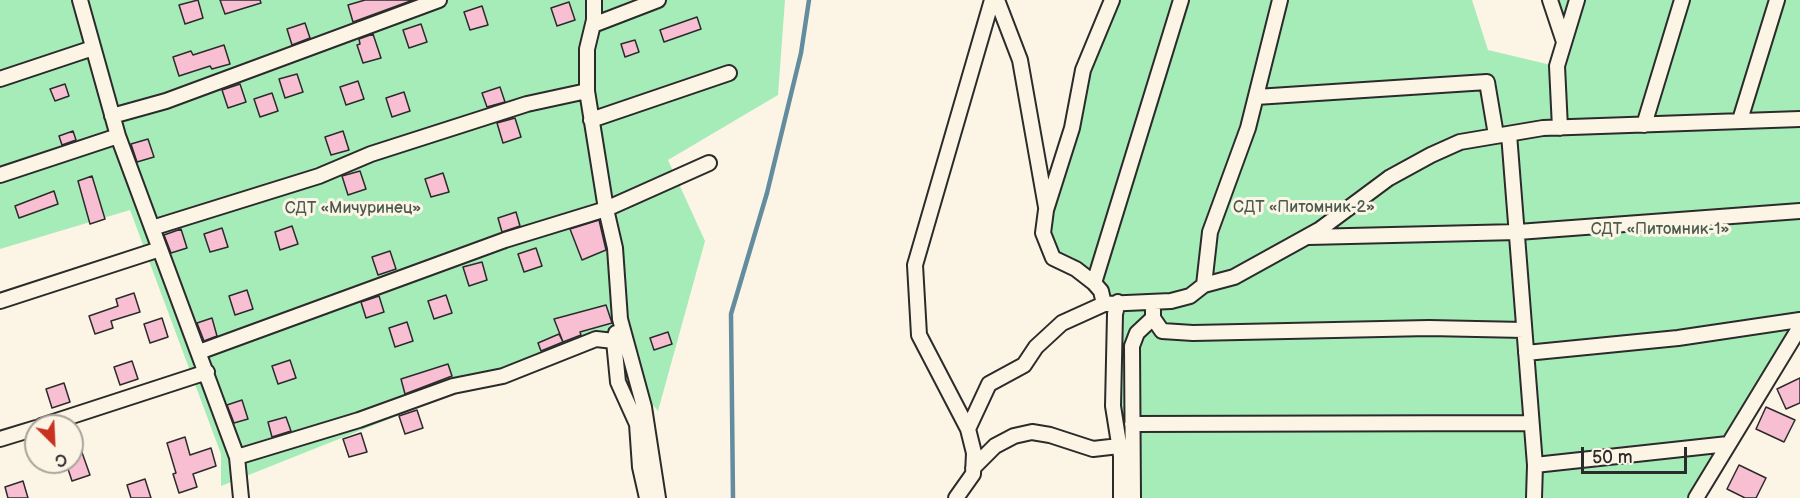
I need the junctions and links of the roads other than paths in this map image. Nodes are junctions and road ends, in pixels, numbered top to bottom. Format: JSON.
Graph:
{"nodes":[{"id":1,"x":80,"y":0,"type":"edge"},
{"id":2,"x":439,"y":0,"type":"edge"},
{"id":3,"x":594,"y":0,"type":"edge"},
{"id":4,"x":658,"y":0,"type":"edge"},
{"id":5,"x":994,"y":0,"type":"edge"},
{"id":6,"x":1112,"y":0,"type":"edge"},
{"id":7,"x":1181,"y":0,"type":"edge"},
{"id":8,"x":1280,"y":0,"type":"edge"},
{"id":9,"x":1550,"y":0,"type":"edge"},
{"id":10,"x":1577,"y":0,"type":"edge"},
{"id":11,"x":1682,"y":0,"type":"edge"},
{"id":12,"x":1777,"y":0,"type":"edge"},
{"id":13,"x":593,"y":25,"type":"junction"},
{"id":14,"x":1564,"y":42,"type":"junction"},
{"id":15,"x":93,"y":48,"type":"junction"},
{"id":16,"x":729,"y":72,"type":"dead end"},
{"id":17,"x":0,"y":79,"type":"edge"},
{"id":18,"x":586,"y":91,"type":"junction"},
{"id":19,"x":1256,"y":97,"type":"junction"},
{"id":20,"x":112,"y":116,"type":"junction"},
{"id":21,"x":1800,"y":119,"type":"edge"},
{"id":22,"x":591,"y":120,"type":"junction"},
{"id":23,"x":1740,"y":120,"type":"junction"},
{"id":24,"x":1644,"y":124,"type":"junction"},
{"id":25,"x":1560,"y":128,"type":"junction"},
{"id":26,"x":1503,"y":134,"type":"junction"},
{"id":27,"x":118,"y":136,"type":"junction"},
{"id":28,"x":709,"y":164,"type":"dead end"},
{"id":29,"x":0,"y":175,"type":"edge"},
{"id":30,"x":606,"y":209,"type":"junction"},
{"id":31,"x":1046,"y":210,"type":"junction"},
{"id":32,"x":1800,"y":211,"type":"edge"},
{"id":33,"x":152,"y":228,"type":"junction"},
{"id":34,"x":1518,"y":232,"type":"junction"},
{"id":35,"x":1304,"y":237,"type":"junction"},
{"id":36,"x":160,"y":249,"type":"junction"},
{"id":37,"x":1095,"y":283,"type":"junction"},
{"id":38,"x":1204,"y":285,"type":"junction"},
{"id":39,"x":0,"y":301,"type":"edge"},
{"id":40,"x":1153,"y":302,"type":"junction"},
{"id":41,"x":1111,"y":303,"type":"junction"},
{"id":42,"x":1152,"y":318,"type":"junction"},
{"id":43,"x":620,"y":319,"type":"junction"},
{"id":44,"x":1800,"y":320,"type":"edge"},
{"id":45,"x":1800,"y":327,"type":"edge"},
{"id":46,"x":1524,"y":330,"type":"junction"},
{"id":47,"x":614,"y":341,"type":"junction"},
{"id":48,"x":199,"y":352,"type":"junction"},
{"id":49,"x":1526,"y":352,"type":"junction"},
{"id":50,"x":207,"y":372,"type":"junction"},
{"id":51,"x":78,"y":414,"type":"edge"},
{"id":52,"x":1531,"y":423,"type":"junction"},
{"id":53,"x":1132,"y":424,"type":"junction"},
{"id":54,"x":968,"y":429,"type":"junction"},
{"id":55,"x":24,"y":432,"type":"edge"},
{"id":56,"x":0,"y":439,"type":"edge"},
{"id":57,"x":1728,"y":444,"type":"junction"},
{"id":58,"x":1119,"y":446,"type":"junction"},
{"id":59,"x":237,"y":458,"type":"junction"},
{"id":60,"x":1535,"y":465,"type":"junction"},
{"id":61,"x":973,"y":468,"type":"junction"},
{"id":62,"x":241,"y":498,"type":"edge"},
{"id":63,"x":647,"y":498,"type":"edge"},
{"id":64,"x":658,"y":498,"type":"edge"},
{"id":65,"x":956,"y":498,"type":"edge"},
{"id":66,"x":1121,"y":498,"type":"edge"},
{"id":67,"x":1133,"y":498,"type":"edge"},
{"id":68,"x":1534,"y":498,"type":"edge"},
{"id":69,"x":1696,"y":498,"type":"edge"}],
"edges":[{"from":1,"to":15,"type":"street"},
{"from":2,"to":20,"type":"street"},
{"from":3,"to":13,"type":"street"},
{"from":4,"to":13,"type":"street"},
{"from":5,"to":31,"type":"street"},
{"from":5,"to":54,"type":"street"},
{"from":6,"to":31,"type":"street"},
{"from":7,"to":37,"type":"street"},
{"from":8,"to":19,"type":"street"},
{"from":9,"to":14,"type":"street"},
{"from":10,"to":14,"type":"street"},
{"from":11,"to":24,"type":"street"},
{"from":12,"to":23,"type":"street"},
{"from":13,"to":18,"type":"street"},
{"from":14,"to":25,"type":"street"},
{"from":15,"to":17,"type":"street"},
{"from":15,"to":20,"type":"street"},
{"from":16,"to":22,"type":"street"},
{"from":18,"to":22,"type":"street"},
{"from":18,"to":33,"type":"street"},
{"from":19,"to":26,"type":"street"},
{"from":19,"to":38,"type":"street"},
{"from":20,"to":27,"type":"street"},
{"from":21,"to":23,"type":"street"},
{"from":22,"to":30,"type":"street"},
{"from":23,"to":24,"type":"street"},
{"from":24,"to":25,"type":"street"},
{"from":25,"to":26,"type":"street"},
{"from":26,"to":34,"type":"street"},
{"from":26,"to":35,"type":"street"},
{"from":27,"to":29,"type":"street"},
{"from":27,"to":33,"type":"street"},
{"from":28,"to":30,"type":"street"},
{"from":30,"to":43,"type":"street"},
{"from":30,"to":48,"type":"street"},
{"from":31,"to":37,"type":"street"},
{"from":32,"to":34,"type":"street"},
{"from":33,"to":36,"type":"street"},
{"from":34,"to":35,"type":"street"},
{"from":34,"to":46,"type":"street"},
{"from":35,"to":38,"type":"street"},
{"from":36,"to":39,"type":"street"},
{"from":36,"to":48,"type":"street"},
{"from":37,"to":41,"type":"street"},
{"from":38,"to":40,"type":"street"},
{"from":40,"to":41,"type":"street"},
{"from":40,"to":42,"type":"street"},
{"from":41,"to":54,"type":"street"},
{"from":41,"to":58,"type":"street"},
{"from":42,"to":46,"type":"street"},
{"from":42,"to":53,"type":"street"},
{"from":43,"to":47,"type":"street"},
{"from":43,"to":64,"type":"street"},
{"from":44,"to":49,"type":"street"},
{"from":45,"to":57,"type":"street"},
{"from":46,"to":49,"type":"street"},
{"from":47,"to":59,"type":"street"},
{"from":47,"to":63,"type":"street"},
{"from":48,"to":50,"type":"street"},
{"from":49,"to":52,"type":"street"},
{"from":50,"to":51,"type":"street"},
{"from":50,"to":59,"type":"street"},
{"from":52,"to":53,"type":"street"},
{"from":52,"to":60,"type":"street"},
{"from":53,"to":67,"type":"street"},
{"from":54,"to":61,"type":"street"},
{"from":55,"to":56,"type":"street"},
{"from":57,"to":60,"type":"street"},
{"from":57,"to":69,"type":"street"},
{"from":58,"to":61,"type":"street"},
{"from":58,"to":66,"type":"street"},
{"from":59,"to":62,"type":"street"},
{"from":60,"to":68,"type":"street"},
{"from":61,"to":65,"type":"street"}]}
